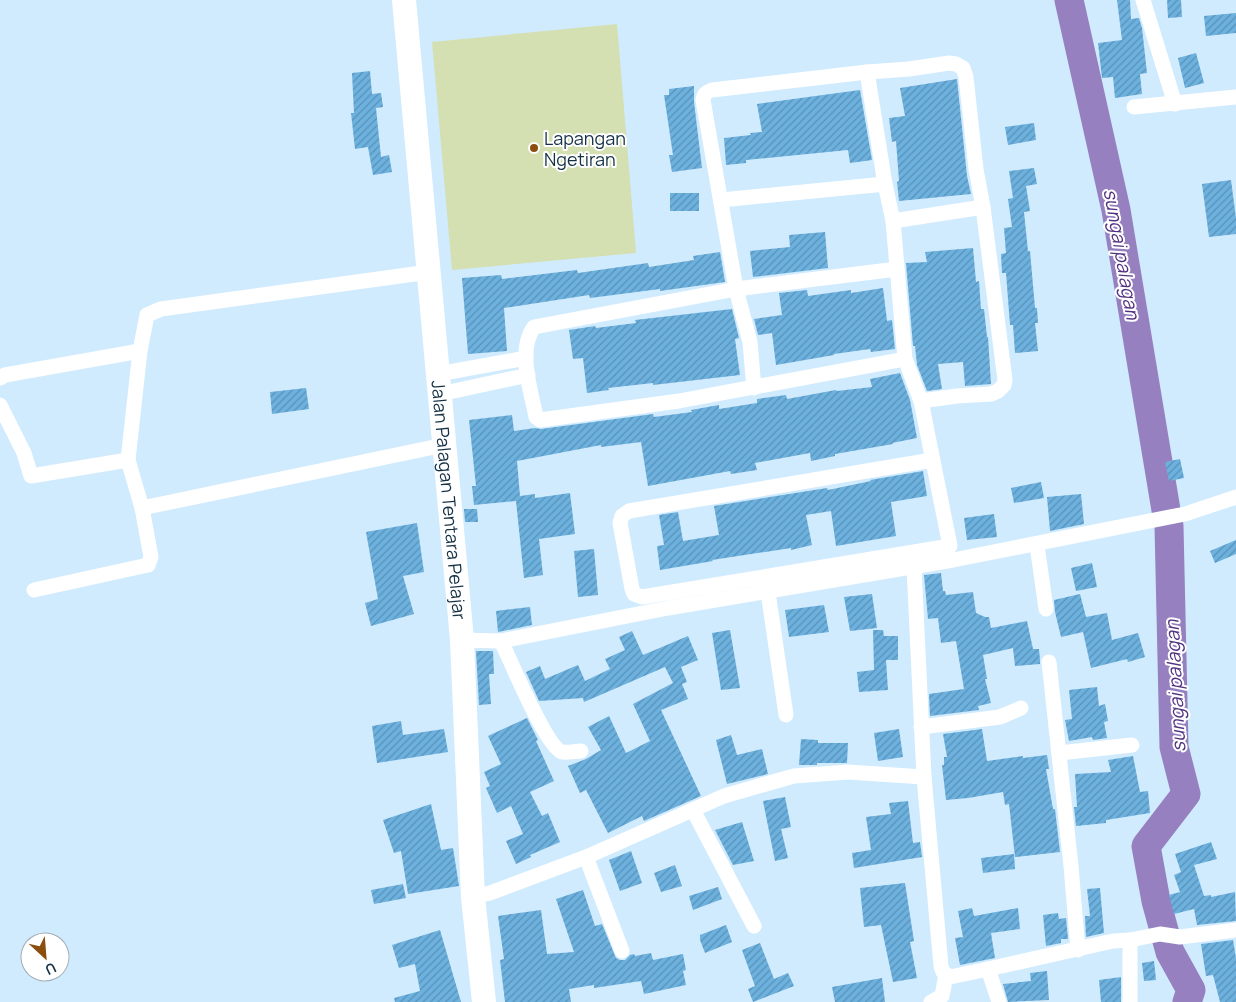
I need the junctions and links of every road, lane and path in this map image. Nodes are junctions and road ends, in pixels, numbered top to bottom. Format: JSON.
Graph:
{"nodes":[{"id":1,"x":404,"y":0,"type":"edge"},
{"id":2,"x":1143,"y":0,"type":"edge"},
{"id":3,"x":868,"y":72,"type":"junction"},
{"id":4,"x":1236,"y":97,"type":"edge"},
{"id":5,"x":1175,"y":104,"type":"junction"},
{"id":6,"x":1134,"y":107,"type":"dead end"},
{"id":7,"x":885,"y":184,"type":"junction"},
{"id":8,"x":721,"y":200,"type":"junction"},
{"id":9,"x":983,"y":207,"type":"junction"},
{"id":10,"x":893,"y":221,"type":"junction"},
{"id":11,"x":897,"y":269,"type":"junction"},
{"id":12,"x":429,"y":272,"type":"junction"},
{"id":13,"x":736,"y":289,"type":"junction"},
{"id":14,"x":140,"y":351,"type":"junction"},
{"id":15,"x":526,"y":358,"type":"junction"},
{"id":16,"x":904,"y":359,"type":"junction"},
{"id":17,"x":528,"y":375,"type":"junction"},
{"id":18,"x":0,"y":378,"type":"edge"},
{"id":19,"x":439,"y":384,"type":"junction"},
{"id":20,"x":754,"y":388,"type":"junction"},
{"id":21,"x":921,"y":401,"type":"junction"},
{"id":22,"x":0,"y":405,"type":"edge"},
{"id":23,"x":444,"y":445,"type":"junction"},
{"id":24,"x":128,"y":460,"type":"junction"},
{"id":25,"x":932,"y":460,"type":"junction"},
{"id":26,"x":1236,"y":497,"type":"edge"},
{"id":27,"x":142,"y":508,"type":"junction"},
{"id":28,"x":1037,"y":545,"type":"junction"},
{"id":29,"x":914,"y":567,"type":"junction"},
{"id":30,"x":735,"y":582,"type":"junction"},
{"id":31,"x":34,"y":590,"type":"dead end"},
{"id":32,"x":768,"y":592,"type":"junction"},
{"id":33,"x":738,"y":597,"type":"junction"},
{"id":34,"x":1046,"y":608,"type":"dead end"},
{"id":35,"x":462,"y":640,"type":"junction"},
{"id":36,"x":502,"y":641,"type":"junction"},
{"id":37,"x":1049,"y":662,"type":"dead end"},
{"id":38,"x":1021,"y":708,"type":"dead end"},
{"id":39,"x":786,"y":714,"type":"dead end"},
{"id":40,"x":921,"y":727,"type":"junction"},
{"id":41,"x":1132,"y":745,"type":"dead end"},
{"id":42,"x":581,"y":751,"type":"dead end"},
{"id":43,"x":1059,"y":753,"type":"junction"},
{"id":44,"x":924,"y":777,"type":"junction"},
{"id":45,"x":693,"y":810,"type":"junction"},
{"id":46,"x":586,"y":857,"type":"junction"},
{"id":47,"x":473,"y":897,"type":"junction"},
{"id":48,"x":754,"y":926,"type":"dead end"},
{"id":49,"x":1236,"y":930,"type":"edge"},
{"id":50,"x":1130,"y":940,"type":"junction"},
{"id":51,"x":1078,"y":950,"type":"junction"},
{"id":52,"x":622,"y":951,"type":"dead end"},
{"id":53,"x":988,"y":969,"type":"junction"},
{"id":54,"x":946,"y":975,"type":"junction"},
{"id":55,"x":484,"y":1002,"type":"edge"},
{"id":56,"x":932,"y":1002,"type":"edge"},
{"id":57,"x":999,"y":1002,"type":"edge"},
{"id":58,"x":1130,"y":1002,"type":"edge"}],
"edges":[{"from":1,"to":12,"type":"main road","name":"Jalan Palagan Tentara Pelajar"},
{"from":2,"to":5,"type":"street"},
{"from":3,"to":7,"type":"street"},
{"from":3,"to":8,"type":"street"},
{"from":3,"to":9,"type":"street"},
{"from":4,"to":5,"type":"street"},
{"from":5,"to":6,"type":"street"},
{"from":7,"to":8,"type":"street"},
{"from":7,"to":10,"type":"street"},
{"from":8,"to":13,"type":"street"},
{"from":9,"to":10,"type":"street"},
{"from":9,"to":21,"type":"street"},
{"from":10,"to":11,"type":"street"},
{"from":11,"to":13,"type":"street"},
{"from":11,"to":16,"type":"street"},
{"from":12,"to":14,"type":"street"},
{"from":12,"to":19,"type":"main road","name":"Jalan Palagan Tentara Pelajar"},
{"from":13,"to":15,"type":"street"},
{"from":13,"to":20,"type":"street"},
{"from":14,"to":18,"type":"street"},
{"from":14,"to":24,"type":"street"},
{"from":15,"to":17,"type":"street"},
{"from":15,"to":19,"type":"street"},
{"from":16,"to":20,"type":"street"},
{"from":16,"to":21,"type":"street"},
{"from":17,"to":19,"type":"street"},
{"from":17,"to":20,"type":"street"},
{"from":19,"to":23,"type":"main road","name":"Jalan Palagan Tentara Pelajar"},
{"from":21,"to":25,"type":"street"},
{"from":22,"to":24,"type":"street"},
{"from":23,"to":27,"type":"street"},
{"from":23,"to":35,"type":"main road","name":"Jalan Palagan Tentara Pelajar"},
{"from":24,"to":27,"type":"street"},
{"from":25,"to":30,"type":"street"},
{"from":25,"to":30,"type":"street"},
{"from":26,"to":28,"type":"street"},
{"from":27,"to":31,"type":"street"},
{"from":28,"to":29,"type":"street"},
{"from":28,"to":34,"type":"street"},
{"from":29,"to":32,"type":"street"},
{"from":29,"to":40,"type":"street"},
{"from":30,"to":33,"type":"street"},
{"from":32,"to":33,"type":"street"},
{"from":32,"to":39,"type":"street"},
{"from":33,"to":36,"type":"street"},
{"from":35,"to":36,"type":"street"},
{"from":35,"to":47,"type":"main road","name":"Jalan Palagan Tentara Pelajar"},
{"from":36,"to":42,"type":"street"},
{"from":37,"to":43,"type":"street"},
{"from":38,"to":40,"type":"street"},
{"from":40,"to":44,"type":"street"},
{"from":41,"to":43,"type":"street"},
{"from":43,"to":51,"type":"street"},
{"from":44,"to":45,"type":"street"},
{"from":44,"to":54,"type":"street"},
{"from":45,"to":46,"type":"street"},
{"from":45,"to":48,"type":"street"},
{"from":46,"to":47,"type":"street"},
{"from":46,"to":52,"type":"street"},
{"from":47,"to":55,"type":"main road","name":"Jalan Palagan Tentara Pelajar"},
{"from":49,"to":50,"type":"street"},
{"from":50,"to":51,"type":"street"},
{"from":50,"to":58,"type":"street"},
{"from":51,"to":53,"type":"street"},
{"from":53,"to":54,"type":"street"},
{"from":53,"to":57,"type":"street"},
{"from":54,"to":56,"type":"street"}]}
